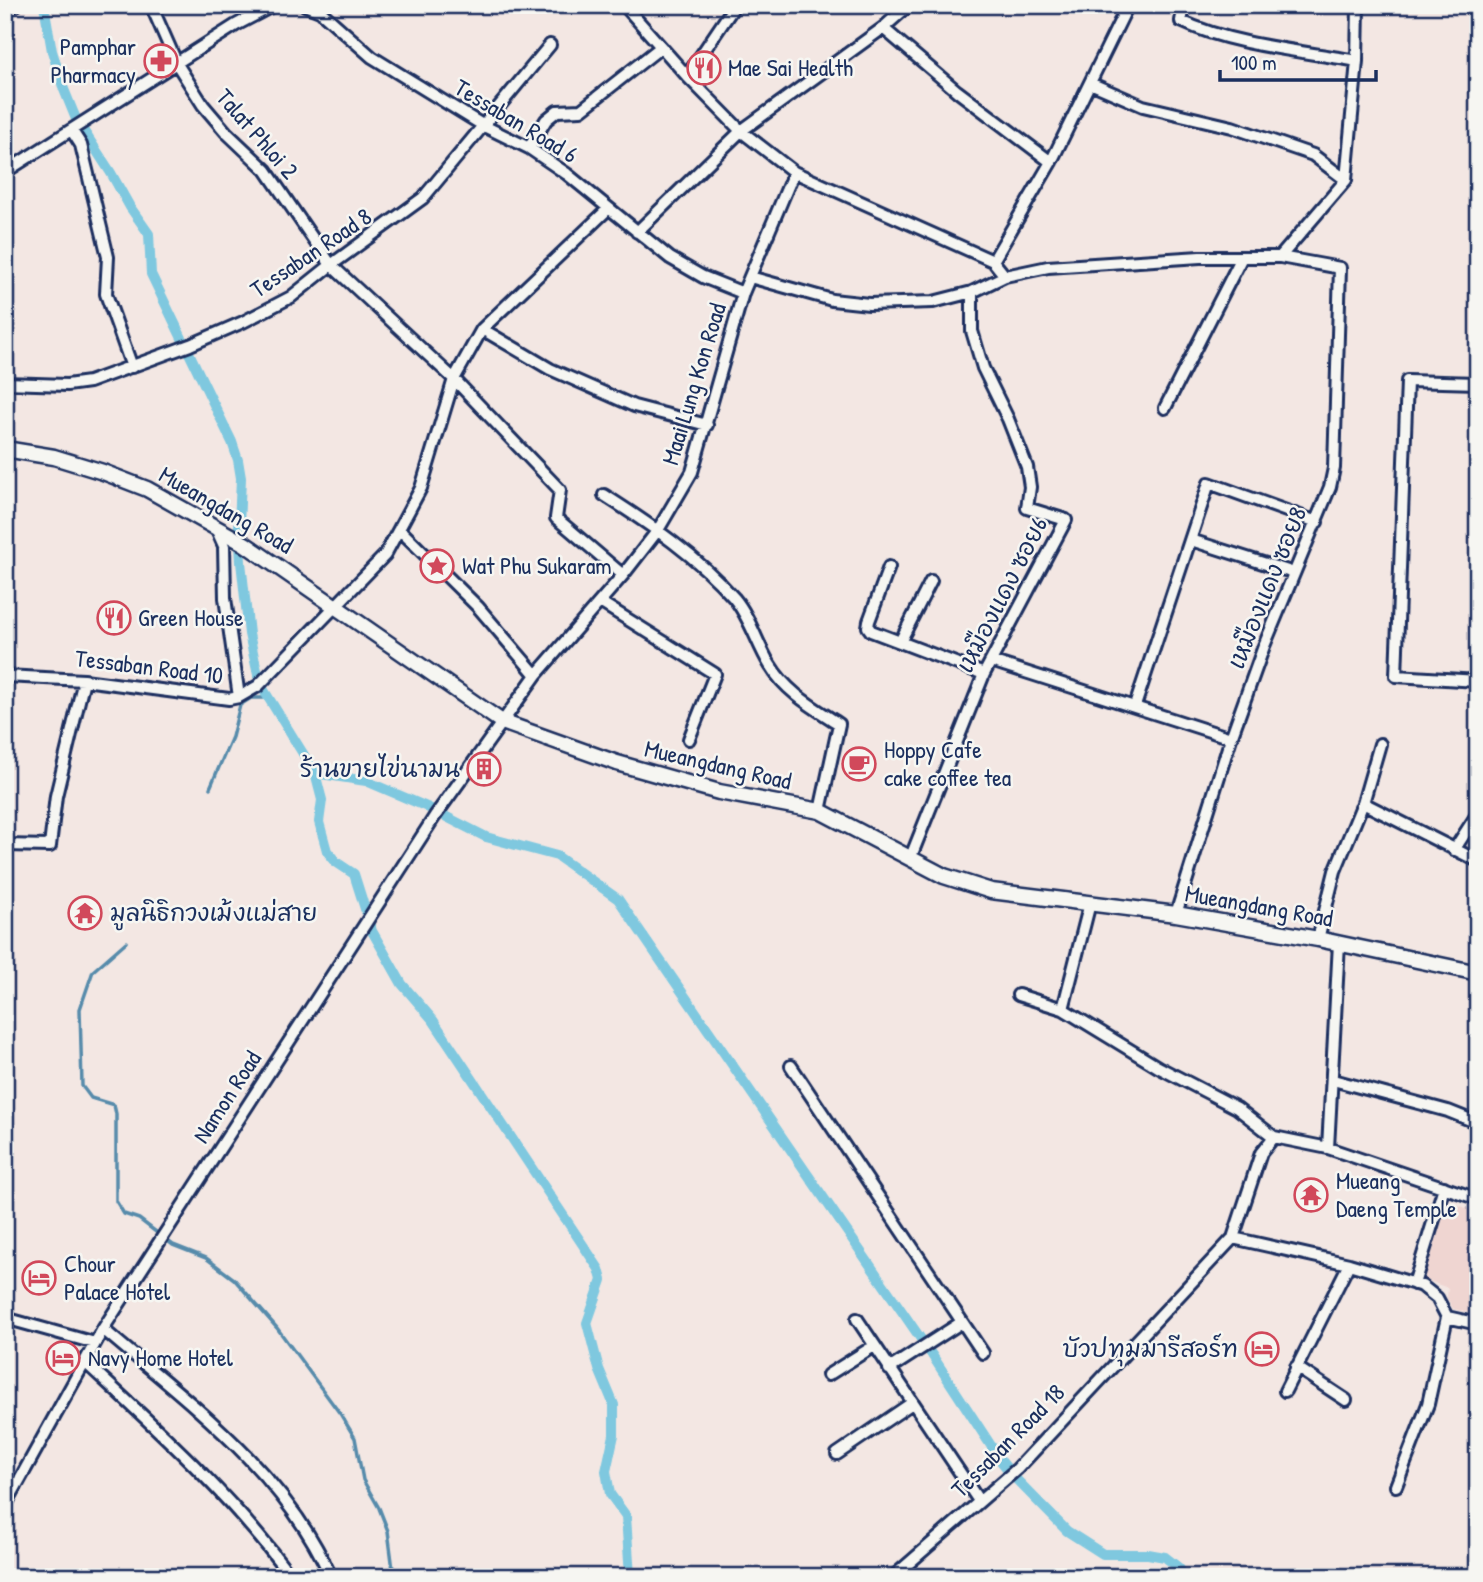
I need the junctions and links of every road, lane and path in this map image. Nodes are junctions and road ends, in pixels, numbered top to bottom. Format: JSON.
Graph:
{"nodes":[{"id":1,"x":16,"y":5,"type":"edge"},
{"id":2,"x":151,"y":5,"type":"edge"},
{"id":3,"x":274,"y":5,"type":"edge"},
{"id":4,"x":305,"y":5,"type":"edge"},
{"id":5,"x":624,"y":5,"type":"edge"},
{"id":6,"x":735,"y":5,"type":"edge"},
{"id":7,"x":909,"y":5,"type":"edge"},
{"id":8,"x":1127,"y":5,"type":"edge"},
{"id":9,"x":1184,"y":5,"type":"edge"},
{"id":10,"x":1358,"y":5,"type":"edge"},
{"id":11,"x":321,"y":8,"type":"edge"},
{"id":12,"x":5,"y":9,"type":"edge"},
{"id":13,"x":884,"y":28,"type":"junction"},
{"id":14,"x":550,"y":45,"type":"dead end"},
{"id":15,"x":661,"y":47,"type":"junction"},
{"id":16,"x":1357,"y":61,"type":"junction"},
{"id":17,"x":177,"y":64,"type":"junction"},
{"id":18,"x":687,"y":76,"type":"junction"},
{"id":19,"x":1090,"y":83,"type":"junction"},
{"id":20,"x":484,"y":126,"type":"junction"},
{"id":21,"x":72,"y":131,"type":"junction"},
{"id":22,"x":741,"y":131,"type":"junction"},
{"id":23,"x":529,"y":148,"type":"junction"},
{"id":24,"x":1051,"y":162,"type":"junction"},
{"id":25,"x":5,"y":172,"type":"edge"},
{"id":26,"x":794,"y":172,"type":"junction"},
{"id":27,"x":1346,"y":180,"type":"junction"},
{"id":28,"x":608,"y":209,"type":"junction"},
{"id":29,"x":636,"y":232,"type":"junction"},
{"id":30,"x":1242,"y":257,"type":"junction"},
{"id":31,"x":1280,"y":257,"type":"junction"},
{"id":32,"x":993,"y":261,"type":"junction"},
{"id":33,"x":331,"y":265,"type":"junction"},
{"id":34,"x":1005,"y":276,"type":"junction"},
{"id":35,"x":750,"y":277,"type":"junction"},
{"id":36,"x":972,"y":292,"type":"junction"},
{"id":37,"x":743,"y":293,"type":"junction"},
{"id":38,"x":482,"y":329,"type":"junction"},
{"id":39,"x":132,"y":367,"type":"junction"},
{"id":40,"x":454,"y":380,"type":"junction"},
{"id":41,"x":5,"y":383,"type":"edge"},
{"id":42,"x":1478,"y":383,"type":"edge"},
{"id":43,"x":1165,"y":408,"type":"dead end"},
{"id":44,"x":708,"y":425,"type":"junction"},
{"id":45,"x":5,"y":449,"type":"edge"},
{"id":46,"x":604,"y":495,"type":"dead end"},
{"id":47,"x":1317,"y":522,"type":"junction"},
{"id":48,"x":218,"y":528,"type":"junction"},
{"id":49,"x":399,"y":529,"type":"junction"},
{"id":50,"x":658,"y":530,"type":"junction"},
{"id":51,"x":1191,"y":540,"type":"junction"},
{"id":52,"x":889,"y":567,"type":"dead end"},
{"id":53,"x":1294,"y":573,"type":"junction"},
{"id":54,"x":623,"y":575,"type":"junction"},
{"id":55,"x":931,"y":581,"type":"dead end"},
{"id":56,"x":600,"y":602,"type":"junction"},
{"id":57,"x":336,"y":607,"type":"junction"},
{"id":58,"x":900,"y":642,"type":"junction"},
{"id":59,"x":991,"y":661,"type":"junction"},
{"id":60,"x":984,"y":674,"type":"junction"},
{"id":61,"x":536,"y":675,"type":"junction"},
{"id":62,"x":5,"y":676,"type":"edge"},
{"id":63,"x":84,"y":680,"type":"junction"},
{"id":64,"x":1478,"y":681,"type":"edge"},
{"id":65,"x":248,"y":692,"type":"junction"},
{"id":66,"x":1135,"y":706,"type":"junction"},
{"id":67,"x":502,"y":722,"type":"junction"},
{"id":68,"x":1231,"y":738,"type":"junction"},
{"id":69,"x":689,"y":739,"type":"dead end"},
{"id":70,"x":1380,"y":744,"type":"dead end"},
{"id":71,"x":1363,"y":803,"type":"junction"},
{"id":72,"x":820,"y":811,"type":"junction"},
{"id":73,"x":1478,"y":813,"type":"edge"},
{"id":74,"x":5,"y":845,"type":"edge"},
{"id":75,"x":1454,"y":850,"type":"junction"},
{"id":76,"x":911,"y":859,"type":"junction"},
{"id":77,"x":1478,"y":861,"type":"edge"},
{"id":78,"x":1090,"y":903,"type":"junction"},
{"id":79,"x":1176,"y":914,"type":"junction"},
{"id":80,"x":1318,"y":939,"type":"junction"},
{"id":81,"x":1339,"y":943,"type":"junction"},
{"id":82,"x":1478,"y":973,"type":"edge"},
{"id":83,"x":1018,"y":995,"type":"dead end"},
{"id":84,"x":1063,"y":1009,"type":"junction"},
{"id":85,"x":791,"y":1066,"type":"dead end"},
{"id":86,"x":1333,"y":1080,"type":"junction"},
{"id":87,"x":1478,"y":1123,"type":"edge"},
{"id":88,"x":1274,"y":1137,"type":"junction"},
{"id":89,"x":1328,"y":1149,"type":"junction"},
{"id":90,"x":1444,"y":1187,"type":"junction"},
{"id":91,"x":1478,"y":1199,"type":"edge"},
{"id":92,"x":1233,"y":1238,"type":"junction"},
{"id":93,"x":1349,"y":1264,"type":"junction"},
{"id":94,"x":1414,"y":1284,"type":"junction"},
{"id":95,"x":1447,"y":1317,"type":"junction"},
{"id":96,"x":5,"y":1318,"type":"edge"},
{"id":97,"x":857,"y":1319,"type":"dead end"},
{"id":98,"x":962,"y":1322,"type":"junction"},
{"id":99,"x":1478,"y":1324,"type":"edge"},
{"id":100,"x":103,"y":1329,"type":"junction"},
{"id":101,"x":95,"y":1343,"type":"junction"},
{"id":102,"x":874,"y":1346,"type":"junction"},
{"id":103,"x":983,"y":1353,"type":"dead end"},
{"id":104,"x":85,"y":1362,"type":"junction"},
{"id":105,"x":1296,"y":1367,"type":"junction"},
{"id":106,"x":890,"y":1369,"type":"junction"},
{"id":107,"x":828,"y":1375,"type":"dead end"},
{"id":108,"x":1285,"y":1391,"type":"dead end"},
{"id":109,"x":1346,"y":1400,"type":"dead end"},
{"id":110,"x":912,"y":1403,"type":"junction"},
{"id":111,"x":837,"y":1454,"type":"dead end"},
{"id":112,"x":1396,"y":1486,"type":"dead end"},
{"id":113,"x":979,"y":1501,"type":"junction"},
{"id":114,"x":5,"y":1506,"type":"edge"},
{"id":115,"x":291,"y":1577,"type":"edge"},
{"id":116,"x":331,"y":1577,"type":"edge"},
{"id":117,"x":893,"y":1577,"type":"edge"}],
"edges":[{"from":1,"to":12,"type":"street"},
{"from":2,"to":17,"type":"street","name":"Talat Phloi 2"},
{"from":3,"to":17,"type":"street"},
{"from":4,"to":11,"type":"street","name":"Tessaban Road 6"},
{"from":5,"to":15,"type":"street"},
{"from":6,"to":18,"type":"street"},
{"from":7,"to":13,"type":"street"},
{"from":8,"to":19,"type":"street"},
{"from":9,"to":16,"type":"street"},
{"from":10,"to":16,"type":"street"},
{"from":11,"to":20,"type":"street","name":"Tessaban Road 6"},
{"from":13,"to":22,"type":"street"},
{"from":13,"to":24,"type":"street"},
{"from":14,"to":20,"type":"street","name":"Tessaban Road 8"},
{"from":15,"to":18,"type":"street"},
{"from":15,"to":23,"type":"street"},
{"from":16,"to":27,"type":"street"},
{"from":17,"to":21,"type":"street"},
{"from":17,"to":33,"type":"street","name":"Talat Phloi 2"},
{"from":18,"to":22,"type":"street"},
{"from":19,"to":24,"type":"street"},
{"from":19,"to":27,"type":"street"},
{"from":20,"to":23,"type":"street","name":"Tessaban Road 6"},
{"from":20,"to":33,"type":"street","name":"Tessaban Road 8"},
{"from":21,"to":25,"type":"street"},
{"from":21,"to":39,"type":"street"},
{"from":22,"to":26,"type":"street"},
{"from":22,"to":29,"type":"street"},
{"from":23,"to":28,"type":"street","name":"Tessaban Road 6"},
{"from":24,"to":32,"type":"street"},
{"from":26,"to":32,"type":"street"},
{"from":26,"to":35,"type":"street","name":"Maai Lung Kon Road"},
{"from":27,"to":31,"type":"street"},
{"from":28,"to":29,"type":"street","name":"Tessaban Road 6"},
{"from":28,"to":38,"type":"street","name":"Tessaban Road 10"},
{"from":29,"to":37,"type":"street","name":"Tessaban Road 6"},
{"from":30,"to":31,"type":"street"},
{"from":30,"to":34,"type":"street"},
{"from":30,"to":43,"type":"street"},
{"from":31,"to":47,"type":"street","name":"เหมืองแดง ซอย8"},
{"from":32,"to":34,"type":"street"},
{"from":33,"to":39,"type":"street","name":"Tessaban Road 8"},
{"from":33,"to":40,"type":"street","name":"Talat Phloi 2"},
{"from":34,"to":36,"type":"street"},
{"from":35,"to":36,"type":"street"},
{"from":35,"to":37,"type":"street","name":"Maai Lung Kon Road"},
{"from":36,"to":59,"type":"street","name":"เหมืองแดง ซอย6"},
{"from":37,"to":44,"type":"street","name":"Maai Lung Kon Road"},
{"from":38,"to":40,"type":"street","name":"Tessaban Road 10"},
{"from":38,"to":44,"type":"street"},
{"from":39,"to":41,"type":"street","name":"Tessaban Road 8"},
{"from":40,"to":49,"type":"street","name":"Tessaban Road 10"},
{"from":40,"to":54,"type":"street","name":"Talat Phloi 2"},
{"from":42,"to":64,"type":"street"},
{"from":44,"to":50,"type":"street","name":"Maai Lung Kon Road"},
{"from":45,"to":48,"type":"street","name":"Mueangdang Road"},
{"from":46,"to":50,"type":"street"},
{"from":47,"to":51,"type":"street"},
{"from":47,"to":53,"type":"street","name":"เหมืองแดง ซอย8"},
{"from":48,"to":57,"type":"street","name":"Mueangdang Road"},
{"from":48,"to":65,"type":"street"},
{"from":49,"to":57,"type":"street","name":"Tessaban Road 10"},
{"from":49,"to":61,"type":"street"},
{"from":50,"to":54,"type":"street","name":"Maai Lung Kon Road"},
{"from":50,"to":72,"type":"street"},
{"from":51,"to":53,"type":"street"},
{"from":51,"to":66,"type":"street"},
{"from":52,"to":58,"type":"street"},
{"from":53,"to":68,"type":"street","name":"เหมืองแดง ซอย8"},
{"from":54,"to":56,"type":"street","name":"Maai Lung Kon Road"},
{"from":55,"to":58,"type":"street"},
{"from":56,"to":61,"type":"street","name":"Maai Lung Kon Road"},
{"from":56,"to":69,"type":"street"},
{"from":57,"to":65,"type":"street","name":"Tessaban Road 10"},
{"from":57,"to":67,"type":"street","name":"Mueangdang Road"},
{"from":58,"to":60,"type":"street"},
{"from":59,"to":60,"type":"street","name":"เหมืองแดง ซอย6"},
{"from":59,"to":66,"type":"street"},
{"from":60,"to":76,"type":"street","name":"เหมืองแดง ซอย6"},
{"from":61,"to":67,"type":"street","name":"Maai Lung Kon Road"},
{"from":62,"to":63,"type":"street","name":"Tessaban Road 10"},
{"from":63,"to":65,"type":"street","name":"Tessaban Road 10"},
{"from":63,"to":74,"type":"street"},
{"from":66,"to":68,"type":"street"},
{"from":67,"to":72,"type":"street","name":"Mueangdang Road"},
{"from":67,"to":100,"type":"street","name":"Namon Road"},
{"from":68,"to":79,"type":"street","name":"เหมืองแดง ซอย8"},
{"from":70,"to":71,"type":"street"},
{"from":71,"to":75,"type":"street"},
{"from":71,"to":80,"type":"street"},
{"from":72,"to":76,"type":"street","name":"Mueangdang Road"},
{"from":73,"to":75,"type":"street"},
{"from":75,"to":77,"type":"street"},
{"from":76,"to":78,"type":"street","name":"Mueangdang Road"},
{"from":78,"to":79,"type":"street","name":"Mueangdang Road"},
{"from":78,"to":84,"type":"street"},
{"from":79,"to":80,"type":"street","name":"Mueangdang Road"},
{"from":80,"to":81,"type":"street","name":"Mueangdang Road"},
{"from":81,"to":82,"type":"street","name":"Mueangdang Road"},
{"from":81,"to":86,"type":"street"},
{"from":83,"to":84,"type":"street"},
{"from":84,"to":88,"type":"street"},
{"from":85,"to":98,"type":"street"},
{"from":86,"to":87,"type":"street"},
{"from":86,"to":89,"type":"street"},
{"from":88,"to":89,"type":"street"},
{"from":88,"to":92,"type":"street"},
{"from":89,"to":90,"type":"street"},
{"from":90,"to":91,"type":"street"},
{"from":90,"to":94,"type":"street"},
{"from":92,"to":93,"type":"street"},
{"from":92,"to":113,"type":"street","name":"Tessaban Road 18"},
{"from":93,"to":94,"type":"street"},
{"from":93,"to":105,"type":"street"},
{"from":94,"to":95,"type":"street"},
{"from":95,"to":99,"type":"street"},
{"from":95,"to":112,"type":"street"},
{"from":96,"to":101,"type":"street"},
{"from":97,"to":102,"type":"street"},
{"from":98,"to":103,"type":"street"},
{"from":98,"to":106,"type":"street"},
{"from":100,"to":101,"type":"street","name":"Namon Road"},
{"from":100,"to":116,"type":"street"},
{"from":101,"to":104,"type":"street","name":"Namon Road"},
{"from":102,"to":106,"type":"street"},
{"from":102,"to":107,"type":"street"},
{"from":104,"to":114,"type":"street","name":"Namon Road"},
{"from":104,"to":115,"type":"street"},
{"from":105,"to":108,"type":"street"},
{"from":105,"to":109,"type":"street"},
{"from":106,"to":110,"type":"street"},
{"from":110,"to":111,"type":"street"},
{"from":110,"to":113,"type":"street"},
{"from":113,"to":117,"type":"street","name":"Tessaban Road 18"}]}
